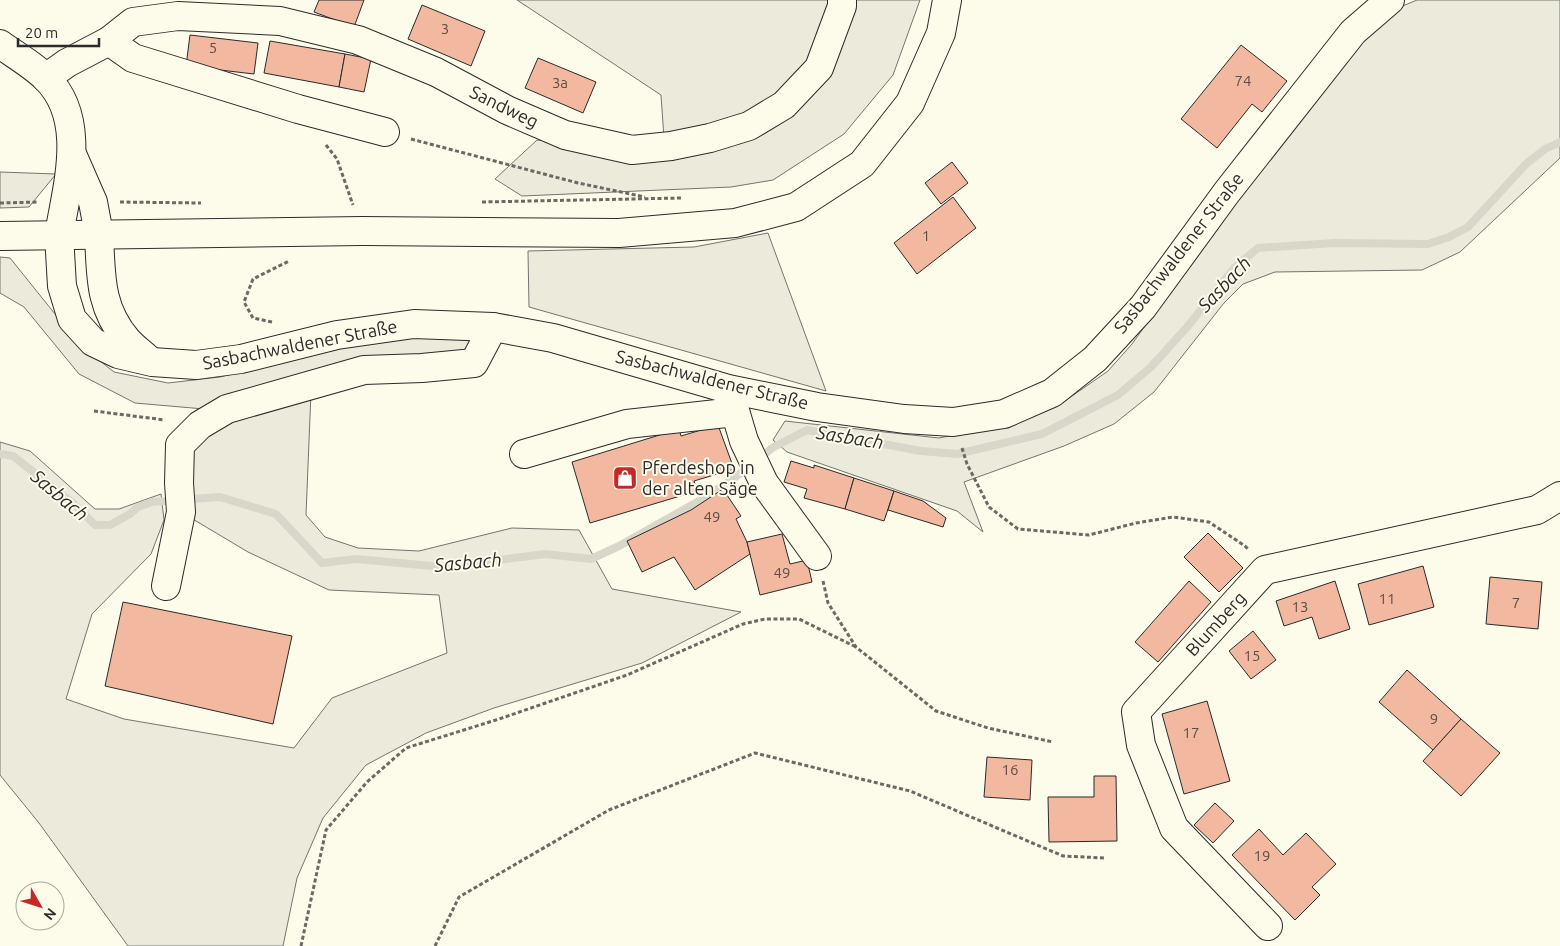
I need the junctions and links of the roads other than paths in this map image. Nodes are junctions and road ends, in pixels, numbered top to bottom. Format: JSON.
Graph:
{"nodes":[{"id":1,"x":842,"y":0,"type":"edge"},
{"id":2,"x":947,"y":0,"type":"edge"},
{"id":3,"x":1390,"y":0,"type":"edge"},
{"id":4,"x":109,"y":42,"type":"junction"},
{"id":5,"x":0,"y":44,"type":"edge"},
{"id":6,"x":46,"y":78,"type":"junction"},
{"id":7,"x":385,"y":132,"type":"road end"},
{"id":8,"x":72,"y":154,"type":"junction"},
{"id":9,"x":99,"y":234,"type":"junction"},
{"id":10,"x":59,"y":235,"type":"junction"},
{"id":11,"x":0,"y":236,"type":"edge"},
{"id":12,"x":493,"y":327,"type":"junction"},
{"id":13,"x":152,"y":362,"type":"junction"},
{"id":14,"x":731,"y":400,"type":"junction"},
{"id":15,"x":524,"y":454,"type":"dead end"},
{"id":16,"x":1560,"y":496,"type":"edge"},
{"id":17,"x":817,"y":556,"type":"road end"},
{"id":18,"x":166,"y":586,"type":"dead end"},
{"id":19,"x":1268,"y":926,"type":"dead end"}],
"edges":[{"from":1,"to":4,"type":"main road","name":"Sandweg"},
{"from":2,"to":9,"type":"main road"},
{"from":3,"to":14,"type":"main road","name":"Sasbachwaldener Straße"},
{"from":4,"to":6,"type":"main road","name":"Sandweg"},
{"from":4,"to":7,"type":"main road"},
{"from":5,"to":6,"type":"main road"},
{"from":6,"to":8,"type":"main road"},
{"from":8,"to":9,"type":"main road"},
{"from":8,"to":10,"type":"main road"},
{"from":9,"to":10,"type":"main road"},
{"from":9,"to":13,"type":"main road"},
{"from":10,"to":11,"type":"main road"},
{"from":10,"to":13,"type":"main road","name":"Sasbachwaldener Straße"},
{"from":12,"to":13,"type":"main road","name":"Sasbachwaldener Straße"},
{"from":12,"to":14,"type":"main road","name":"Sasbachwaldener Straße"},
{"from":12,"to":18,"type":"main road"},
{"from":14,"to":15,"type":"main road"},
{"from":14,"to":17,"type":"main road"},
{"from":16,"to":19,"type":"main road","name":"Blumberg"}]}
